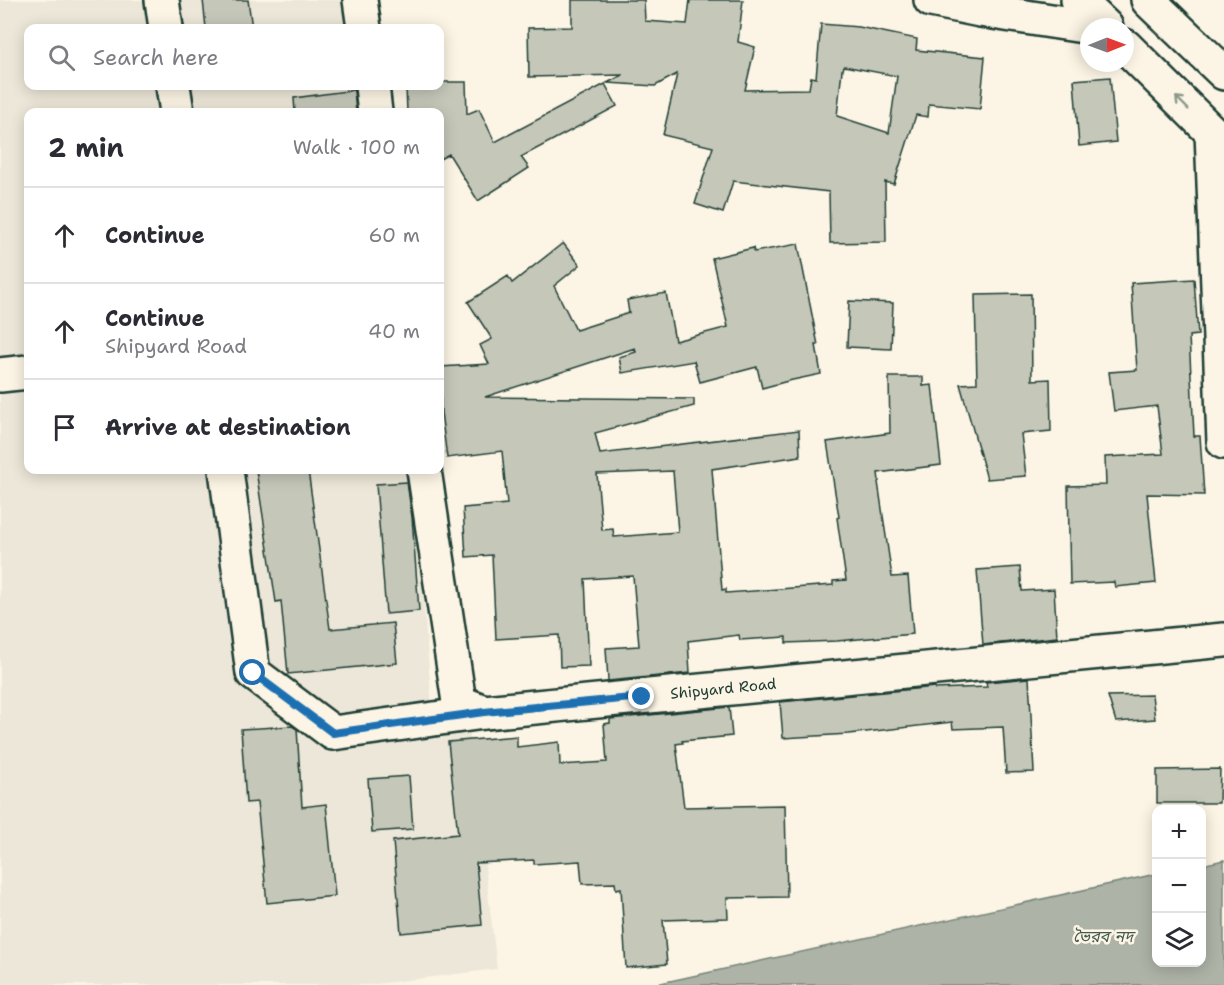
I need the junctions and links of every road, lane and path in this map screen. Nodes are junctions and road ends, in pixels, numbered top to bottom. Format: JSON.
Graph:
{"nodes":[{"id":1,"x":162,"y":0,"type":"edge"},
{"id":2,"x":360,"y":0,"type":"edge"},
{"id":3,"x":931,"y":0,"type":"edge"},
{"id":4,"x":1078,"y":0,"type":"edge"},
{"id":5,"x":1148,"y":0,"type":"edge"},
{"id":6,"x":1097,"y":18,"type":"edge"},
{"id":7,"x":165,"y":24,"type":"edge"},
{"id":8,"x":363,"y":24,"type":"edge"},
{"id":9,"x":1080,"y":25,"type":"edge"},
{"id":10,"x":1134,"y":55,"type":"edge"},
{"id":11,"x":1224,"y":73,"type":"edge"},
{"id":12,"x":174,"y":90,"type":"edge"},
{"id":13,"x":372,"y":90,"type":"edge"},
{"id":14,"x":176,"y":108,"type":"edge"},
{"id":15,"x":375,"y":108,"type":"edge"},
{"id":16,"x":1218,"y":138,"type":"edge"},
{"id":17,"x":24,"y":372,"type":"edge"},
{"id":18,"x":0,"y":375,"type":"edge"},
{"id":19,"x":1224,"y":442,"type":"edge"},
{"id":20,"x":227,"y":474,"type":"edge"},
{"id":21,"x":425,"y":474,"type":"edge"},
{"id":22,"x":1224,"y":640,"type":"edge"},
{"id":23,"x":484,"y":712,"type":"junction"}],
"edges":[{"from":1,"to":7,"type":"street"},
{"from":2,"to":8,"type":"street"},
{"from":3,"to":9,"type":"street"},
{"from":4,"to":6,"type":"street"},
{"from":5,"to":11,"type":"street"},
{"from":16,"to":10,"type":"street","one_way":true},
{"from":12,"to":14,"type":"street"},
{"from":13,"to":15,"type":"street"},
{"from":16,"to":19,"type":"street"},
{"from":17,"to":18,"type":"street"},
{"from":20,"to":23,"type":"street","name":"Shipyard Road"},
{"from":21,"to":23,"type":"street"},
{"from":22,"to":23,"type":"street","name":"Shipyard Road"}]}
